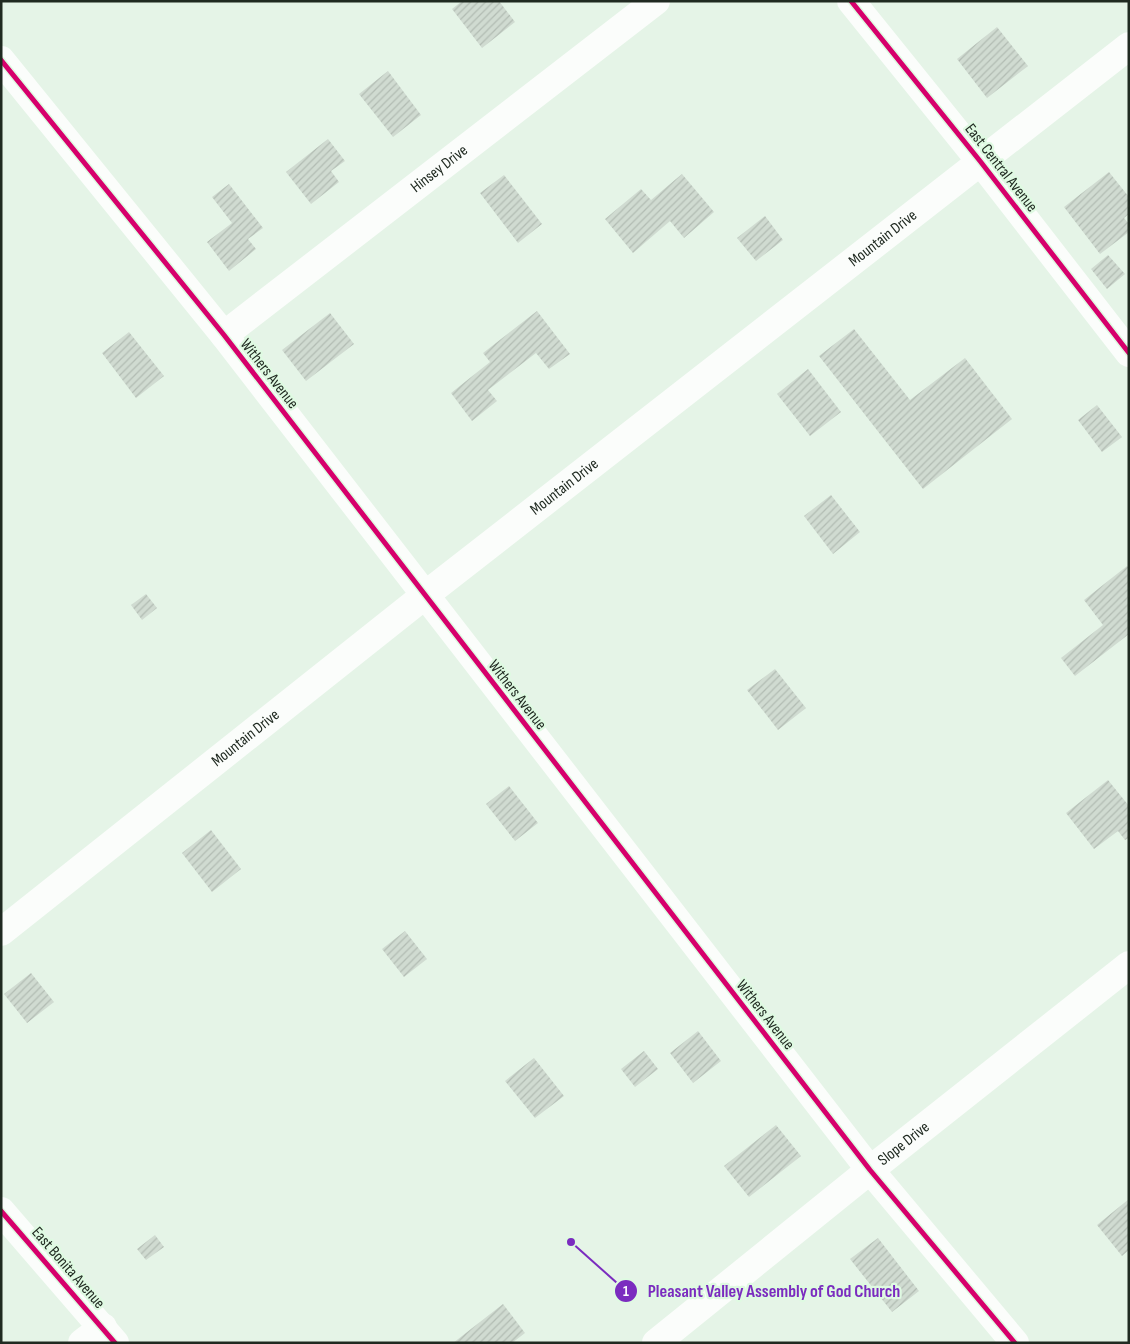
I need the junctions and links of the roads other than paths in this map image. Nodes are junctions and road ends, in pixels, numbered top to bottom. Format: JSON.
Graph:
{"nodes":[{"id":1,"x":656,"y":1,"type":"edge"},
{"id":2,"x":850,"y":1,"type":"edge"},
{"id":3,"x":1129,"y":46,"type":"edge"},
{"id":4,"x":1,"y":60,"type":"edge"},
{"id":5,"x":980,"y":161,"type":"junction"},
{"id":6,"x":224,"y":335,"type":"junction"},
{"id":7,"x":1129,"y":353,"type":"edge"},
{"id":8,"x":424,"y":596,"type":"junction"},
{"id":9,"x":1,"y":932,"type":"edge"},
{"id":10,"x":1129,"y":965,"type":"edge"},
{"id":11,"x":870,"y":1170,"type":"junction"},
{"id":12,"x":1,"y":1211,"type":"edge"},
{"id":13,"x":100,"y":1337,"type":"edge"},
{"id":14,"x":656,"y":1343,"type":"edge"},
{"id":15,"x":1015,"y":1343,"type":"edge"}],
"edges":[{"from":1,"to":6,"type":"street","name":"Hinsey Drive"},
{"from":2,"to":5,"type":"street","name":"East Central Avenue"},
{"from":3,"to":5,"type":"street","name":"Mountain Drive"},
{"from":4,"to":6,"type":"street","name":"Withers Avenue"},
{"from":5,"to":7,"type":"street","name":"East Central Avenue"},
{"from":5,"to":8,"type":"street","name":"Mountain Drive"},
{"from":6,"to":8,"type":"street","name":"Withers Avenue"},
{"from":8,"to":9,"type":"street","name":"Mountain Drive"},
{"from":8,"to":11,"type":"street","name":"Withers Avenue"},
{"from":10,"to":11,"type":"street","name":"Slope Drive"},
{"from":11,"to":14,"type":"street","name":"Slope Drive"},
{"from":11,"to":15,"type":"street","name":"Withers Avenue"},
{"from":12,"to":13,"type":"street","name":"East Bonita Avenue"}]}
